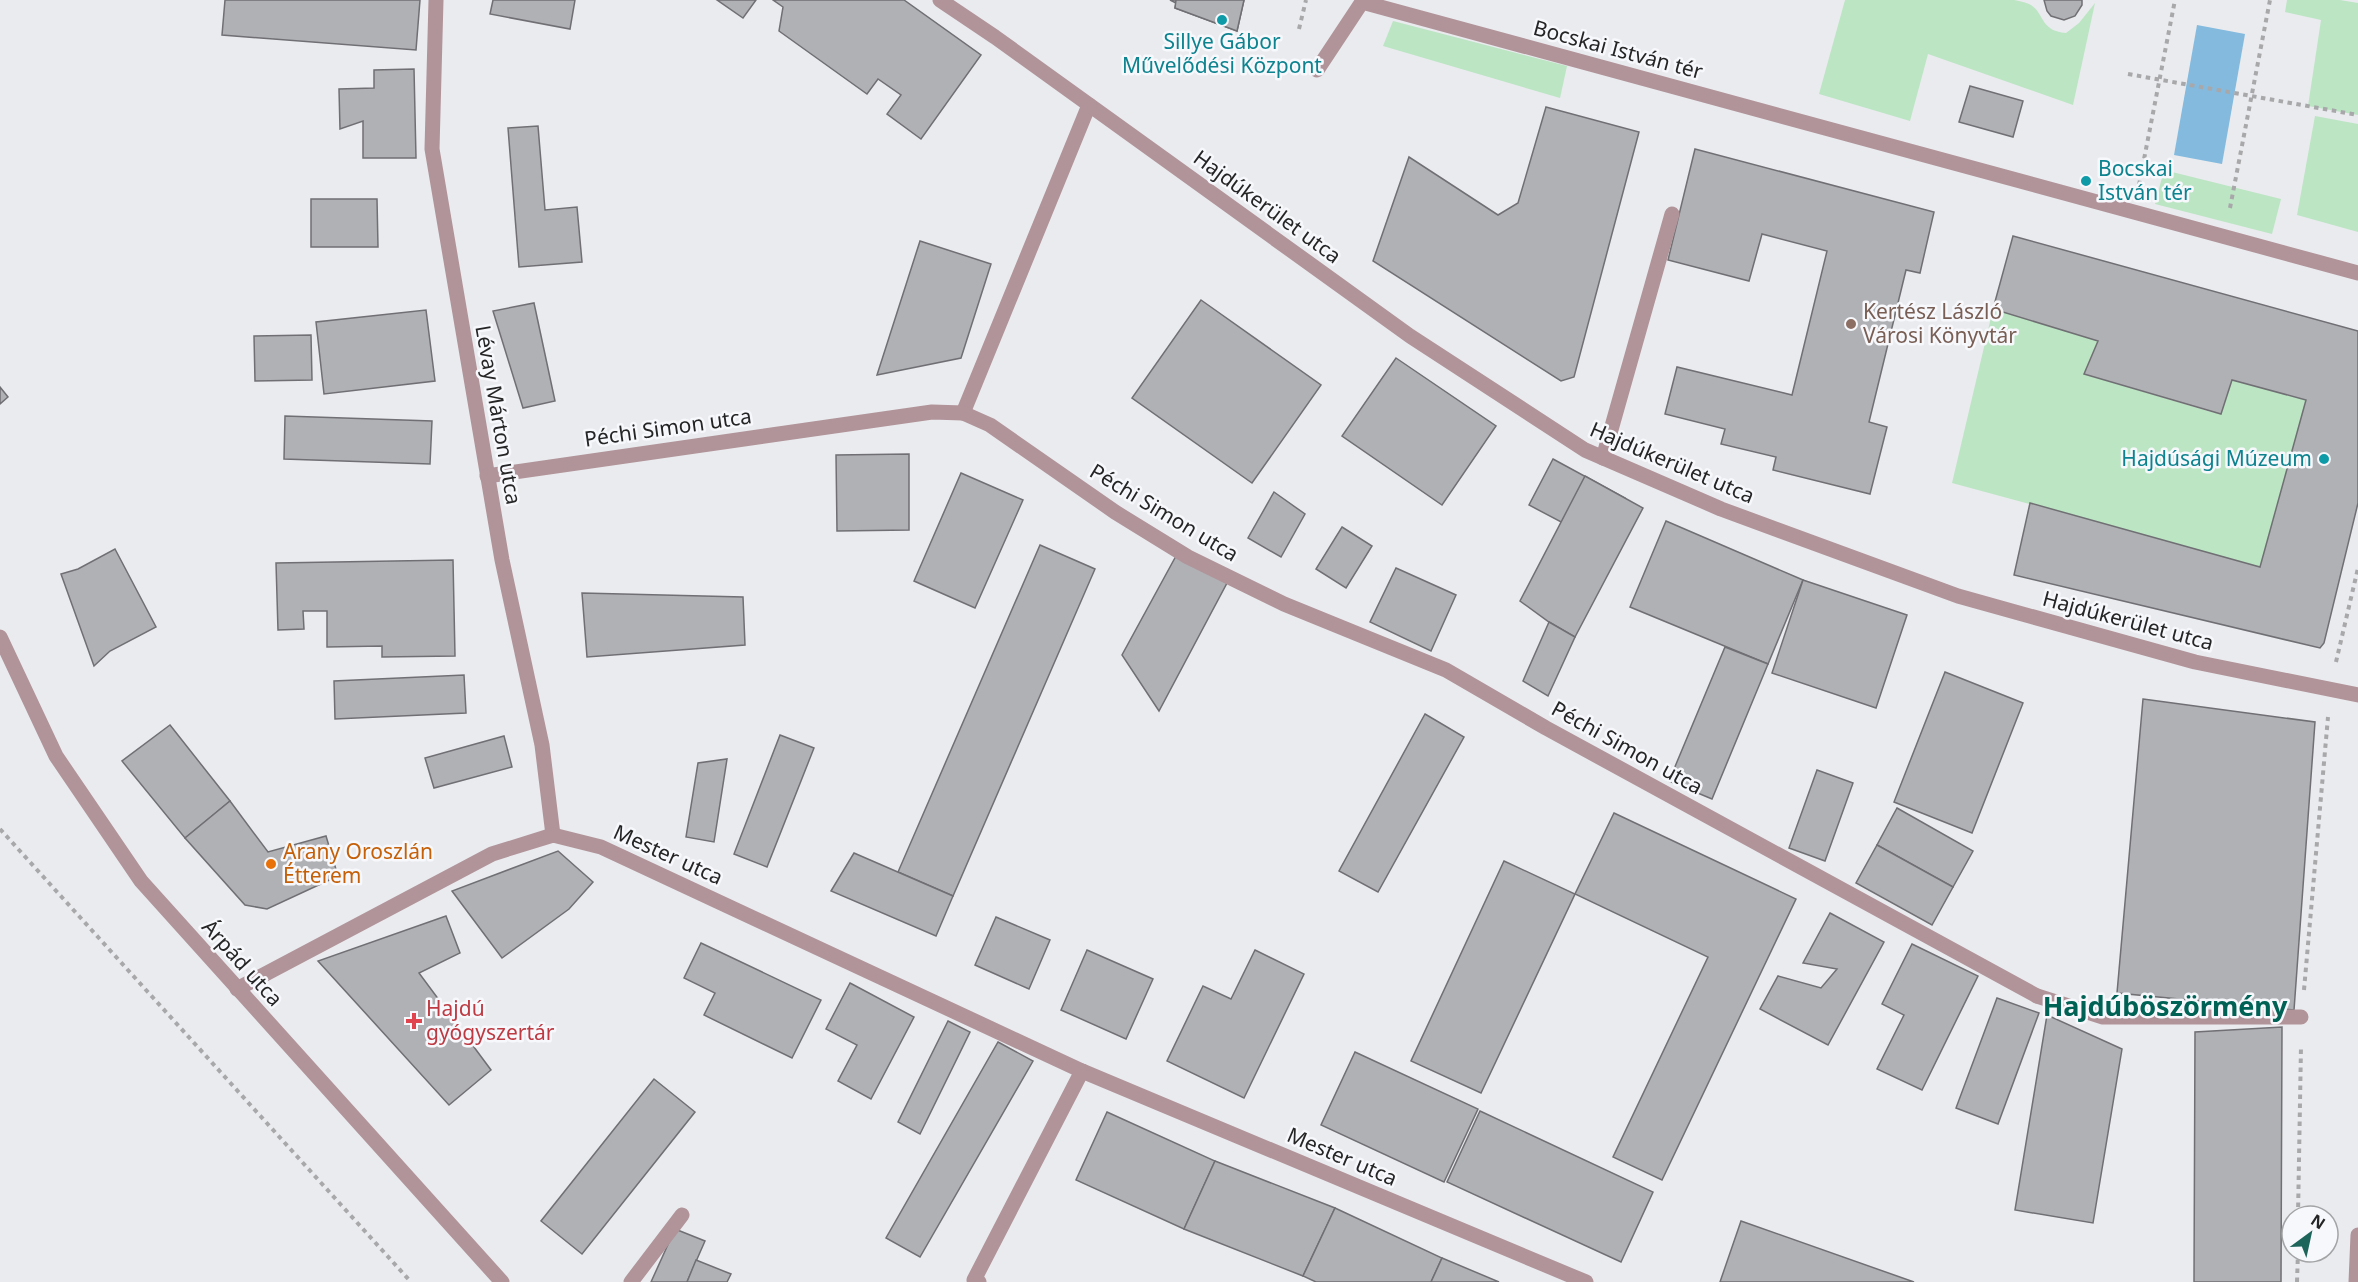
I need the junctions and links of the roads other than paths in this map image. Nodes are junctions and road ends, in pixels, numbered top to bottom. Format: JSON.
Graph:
{"nodes":[{"id":1,"x":436,"y":0,"type":"edge"},
{"id":2,"x":940,"y":0,"type":"edge"},
{"id":3,"x":1317,"y":70,"type":"dead end"},
{"id":4,"x":1089,"y":105,"type":"junction"},
{"id":5,"x":1672,"y":214,"type":"dead end"},
{"id":6,"x":2358,"y":273,"type":"edge"},
{"id":7,"x":963,"y":413,"type":"junction"},
{"id":8,"x":1603,"y":458,"type":"junction"},
{"id":9,"x":487,"y":476,"type":"junction"},
{"id":10,"x":2,"y":648,"type":"edge"},
{"id":11,"x":2358,"y":695,"type":"edge"},
{"id":12,"x":553,"y":835,"type":"junction"},
{"id":13,"x":237,"y":989,"type":"junction"},
{"id":14,"x":2301,"y":1017,"type":"road end"},
{"id":15,"x":1082,"y":1071,"type":"junction"},
{"id":16,"x":682,"y":1215,"type":"dead end"},
{"id":17,"x":2358,"y":1235,"type":"edge"},
{"id":18,"x":502,"y":1282,"type":"edge"},
{"id":19,"x":632,"y":1282,"type":"edge"},
{"id":20,"x":979,"y":1282,"type":"edge"},
{"id":21,"x":1586,"y":1282,"type":"edge"},
{"id":22,"x":2356,"y":1282,"type":"edge"}],
"edges":[{"from":1,"to":9,"type":"street","name":"Lévay Márton utca"},
{"from":2,"to":4,"type":"street","name":"Hajdúkerület utca"},
{"from":3,"to":6,"type":"street","name":"Bocskai István tér"},
{"from":4,"to":7,"type":"street"},
{"from":4,"to":8,"type":"street","name":"Hajdúkerület utca"},
{"from":5,"to":8,"type":"street"},
{"from":7,"to":9,"type":"street","name":"Péchi Simon utca"},
{"from":7,"to":14,"type":"street","name":"Péchi Simon utca"},
{"from":8,"to":11,"type":"street","name":"Hajdúkerület utca"},
{"from":9,"to":12,"type":"street","name":"Lévay Márton utca"},
{"from":10,"to":13,"type":"street","name":"Árpád utca"},
{"from":12,"to":13,"type":"street"},
{"from":12,"to":15,"type":"street","name":"Mester utca"},
{"from":13,"to":18,"type":"street","name":"Árpád utca"},
{"from":15,"to":20,"type":"street"},
{"from":15,"to":21,"type":"street","name":"Mester utca"},
{"from":16,"to":19,"type":"street"},
{"from":17,"to":22,"type":"street"}]}
